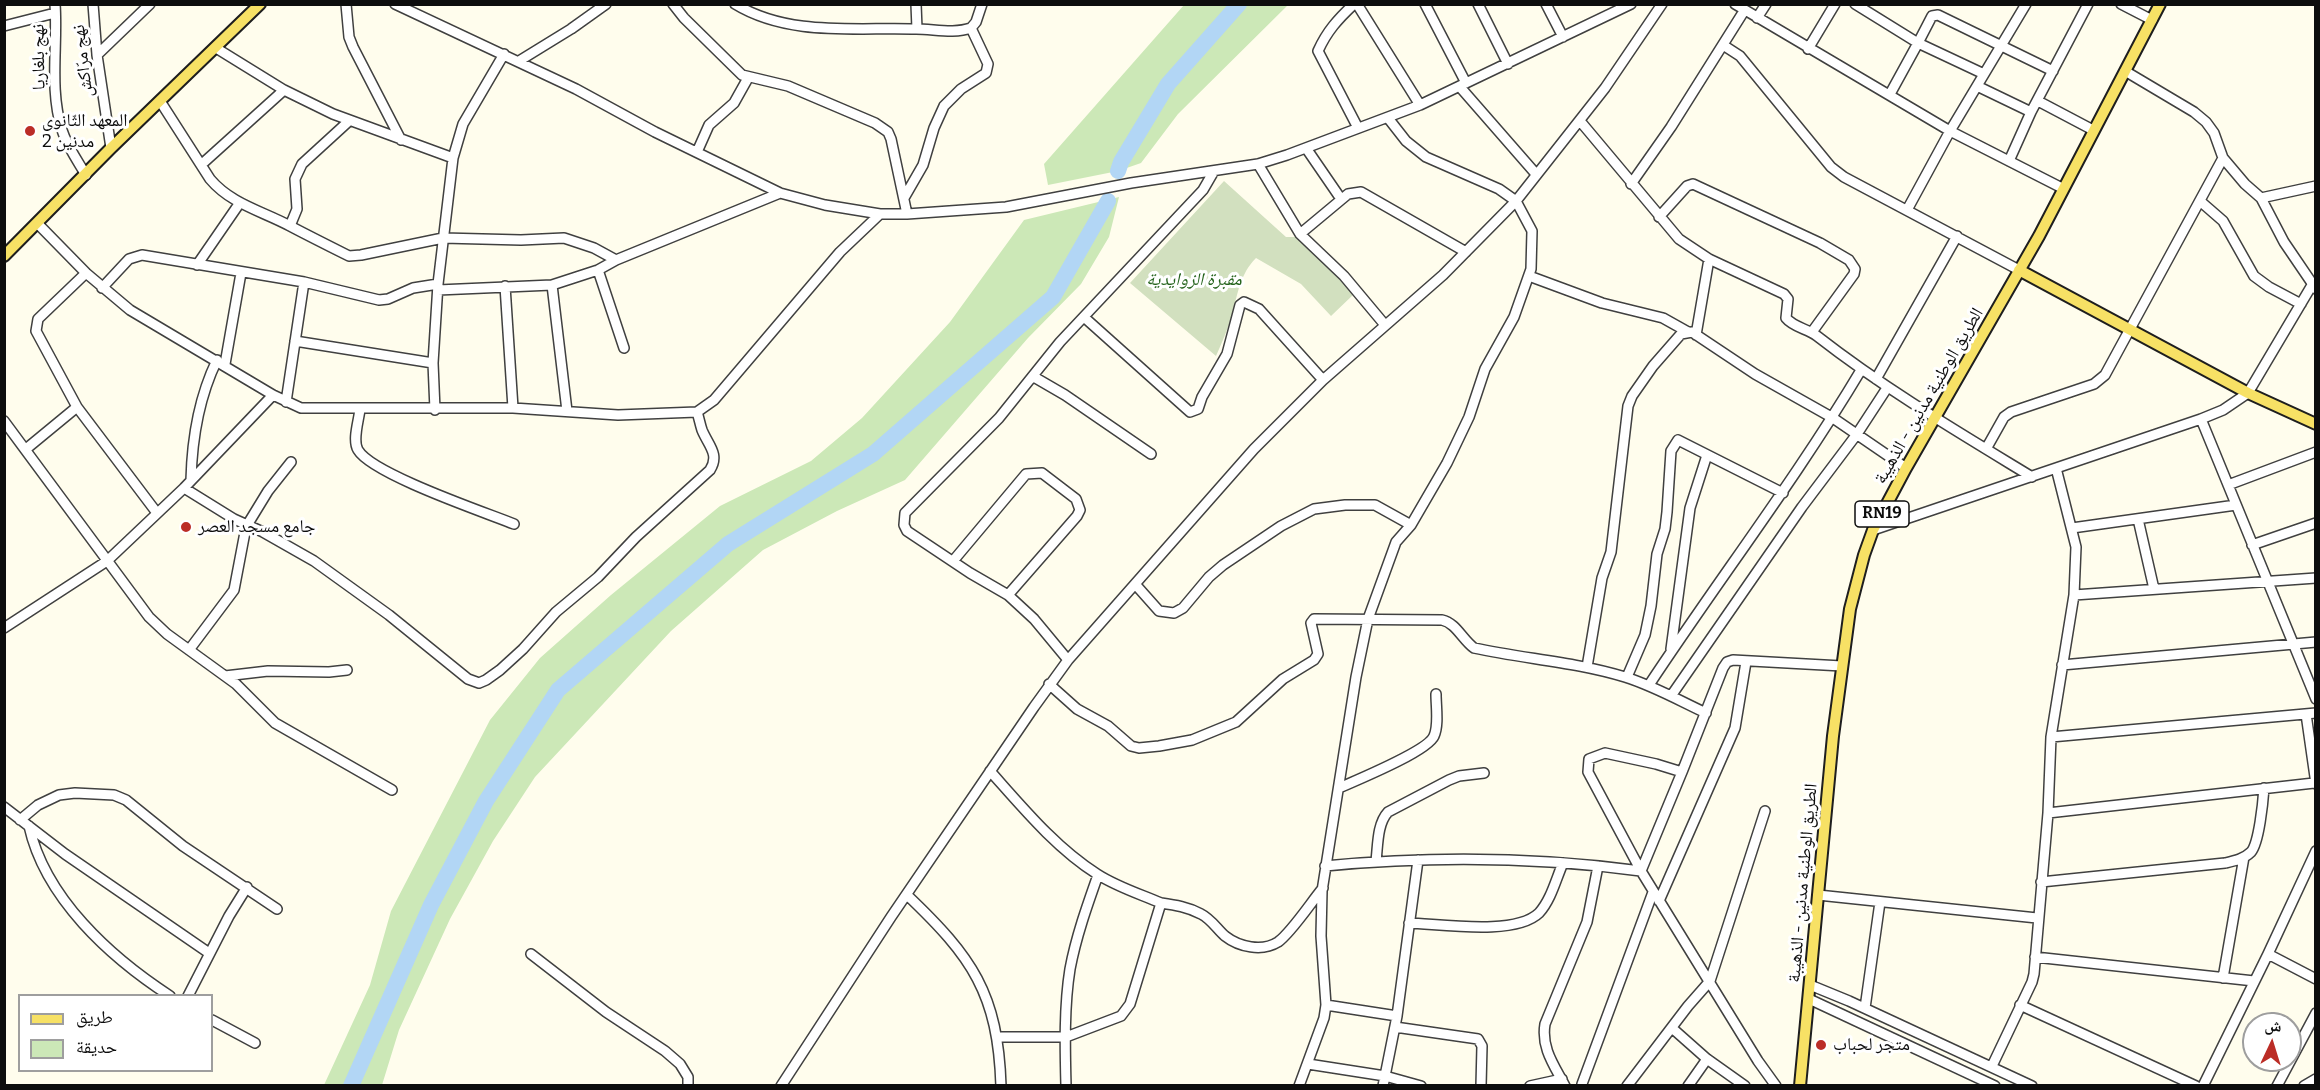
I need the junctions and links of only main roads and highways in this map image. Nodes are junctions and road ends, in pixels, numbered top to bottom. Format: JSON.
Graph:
{"nodes":[{"id":1,"x":260,"y":4,"type":"edge"},
{"id":2,"x":2160,"y":4,"type":"edge"},
{"id":3,"x":4,"y":256,"type":"edge"},
{"id":4,"x":2019,"y":270,"type":"junction"},
{"id":5,"x":2310,"y":418,"type":"edge"},
{"id":6,"x":2316,"y":424,"type":"edge"},
{"id":7,"x":1800,"y":1086,"type":"edge"}],
"edges":[{"from":1,"to":3,"type":"main road"},
{"from":2,"to":4,"type":"main road","name":"الطريق الوطنية مدنين - الذهيبة","number":"RN19"},
{"from":4,"to":5,"type":"main road"},
{"from":4,"to":7,"type":"main road","name":"الطريق الوطنية مدنين - الذهيبة","number":"RN19"},
{"from":5,"to":6,"type":"main road"}]}
